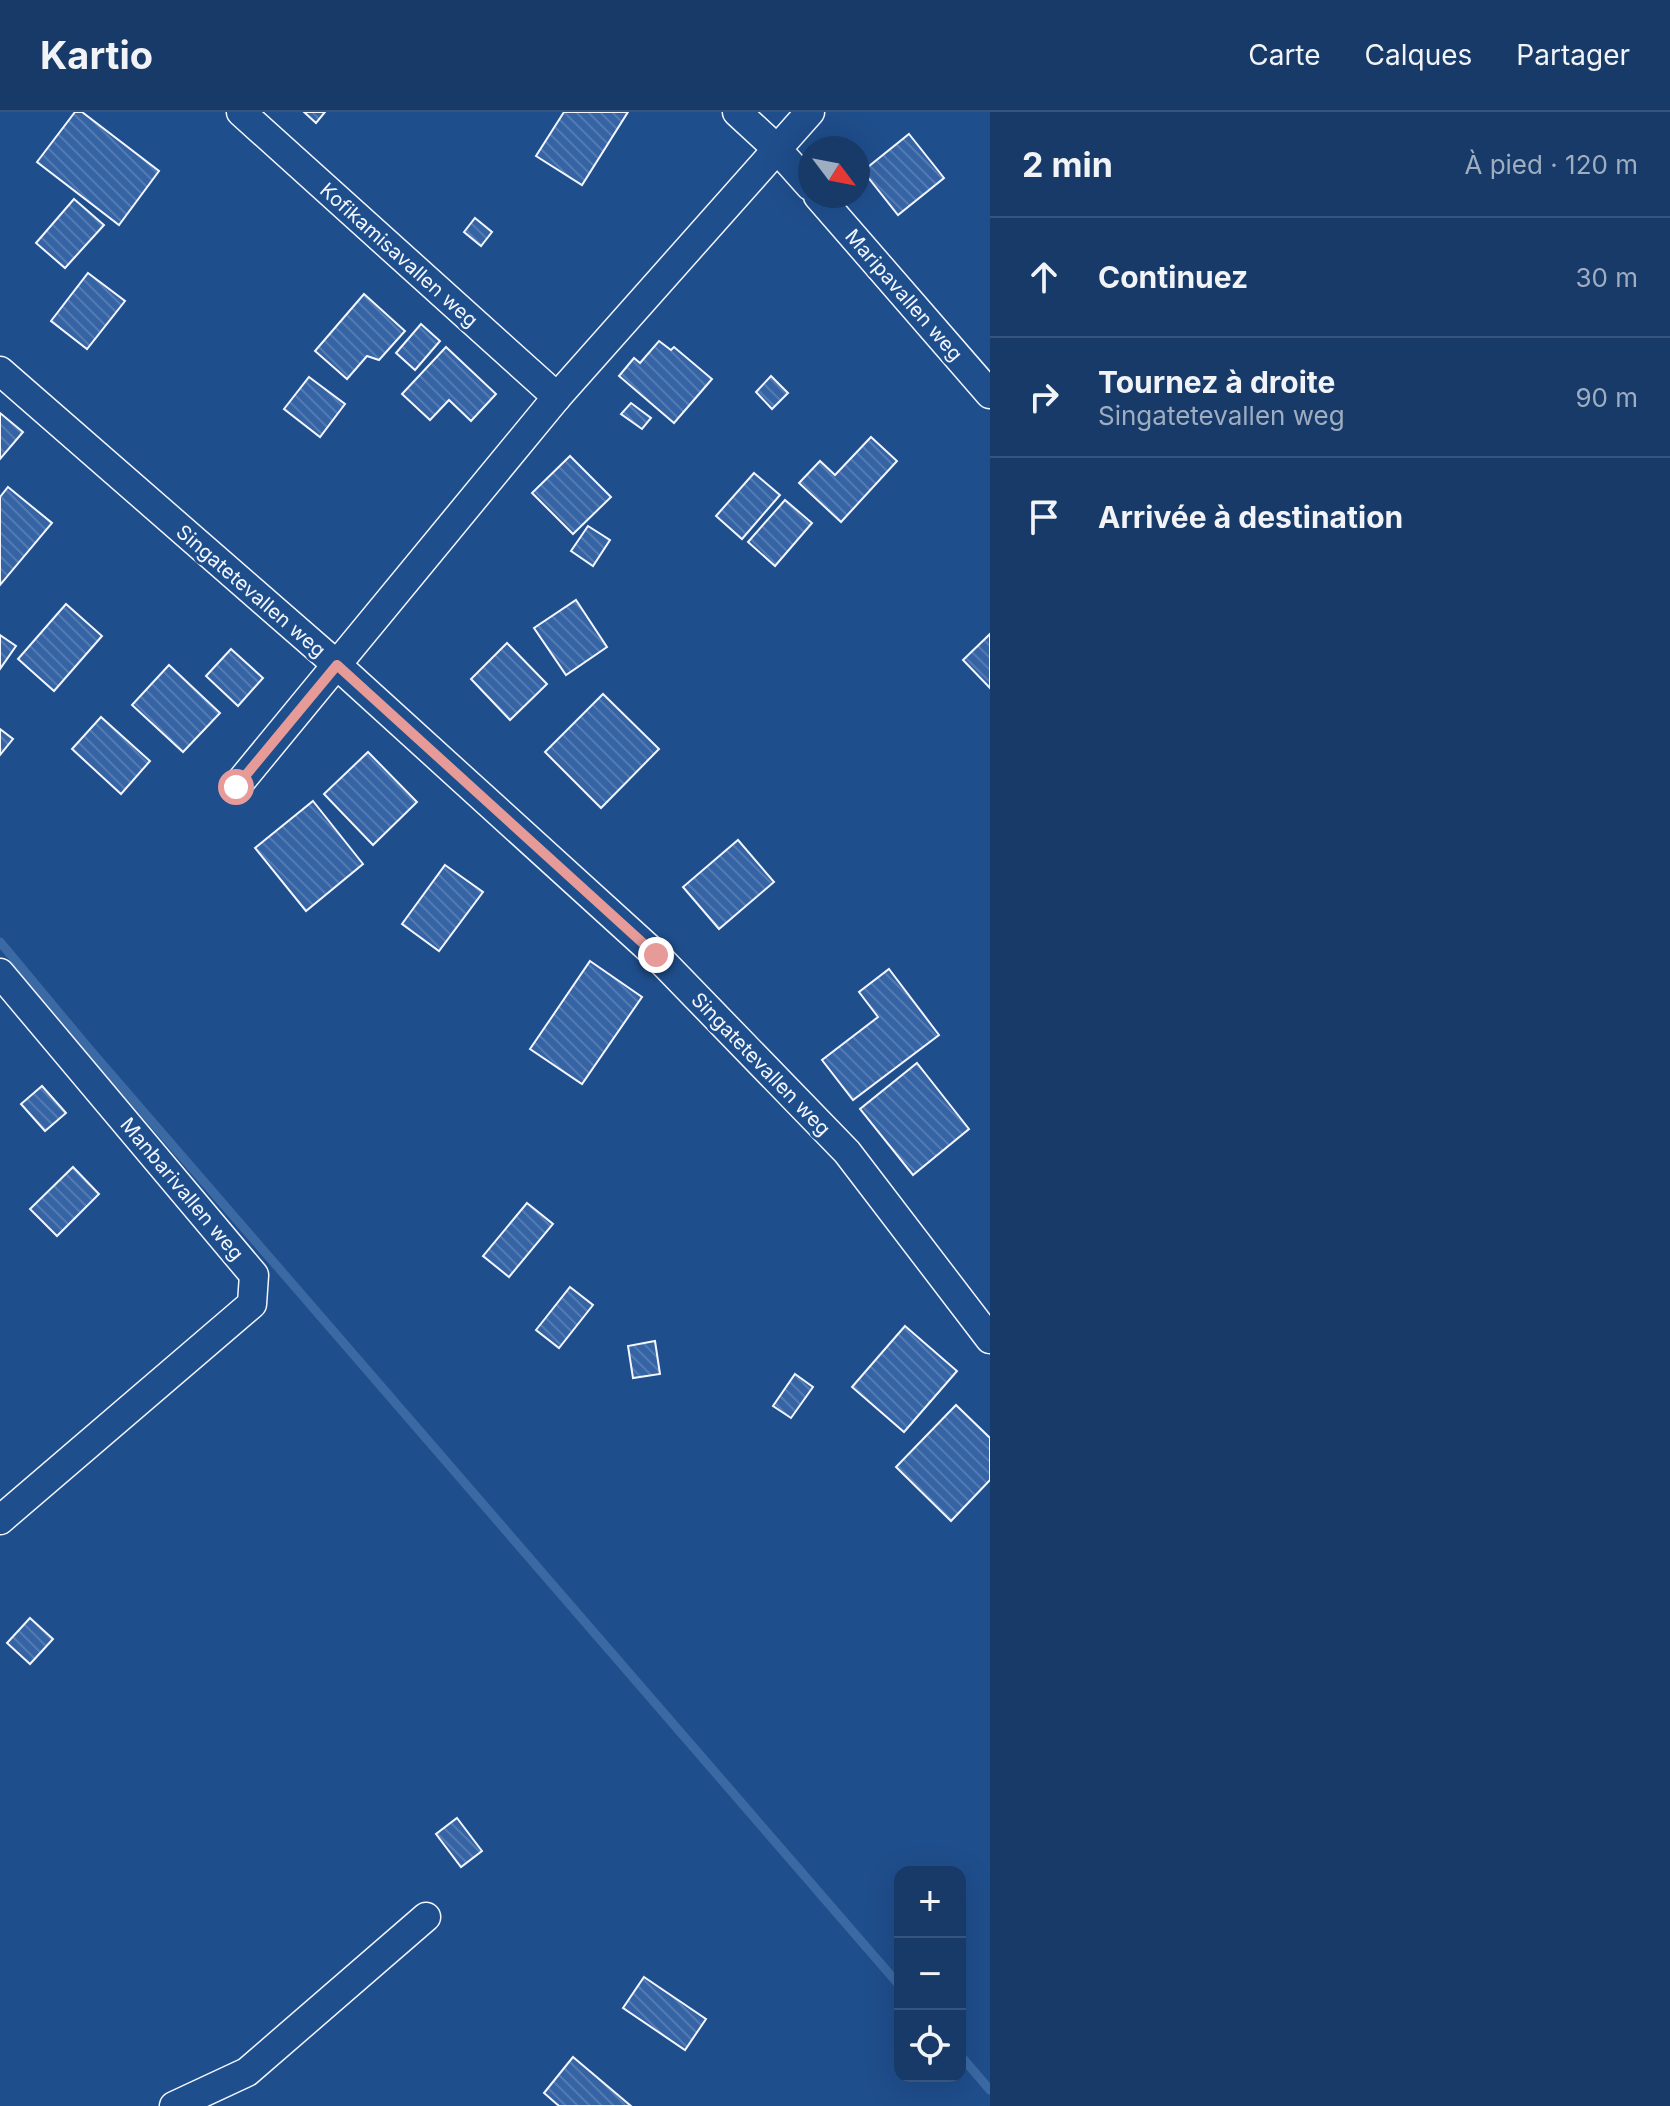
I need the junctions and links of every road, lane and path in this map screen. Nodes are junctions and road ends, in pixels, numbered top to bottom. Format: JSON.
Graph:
{"nodes":[{"id":1,"x":241,"y":112,"type":"edge"},
{"id":2,"x":737,"y":112,"type":"edge"},
{"id":3,"x":810,"y":112,"type":"edge"},
{"id":4,"x":777,"y":149,"type":"junction"},
{"id":5,"x":798,"y":173,"type":"edge"},
{"id":6,"x":828,"y":208,"type":"edge"},
{"id":7,"x":0,"y":371,"type":"edge"},
{"id":8,"x":990,"y":394,"type":"edge"},
{"id":9,"x":557,"y":397,"type":"junction"},
{"id":10,"x":337,"y":665,"type":"junction"},
{"id":11,"x":236,"y":787,"type":"dead end"},
{"id":12,"x":0,"y":973,"type":"edge"},
{"id":13,"x":990,"y":1339,"type":"edge"},
{"id":14,"x":0,"y":1520,"type":"edge"},
{"id":15,"x":426,"y":1917,"type":"dead end"},
{"id":16,"x":174,"y":2106,"type":"edge"}],
"edges":[{"from":1,"to":9,"type":"street","name":"Kofikamisavallen weg"},
{"from":2,"to":4,"type":"street"},
{"from":3,"to":4,"type":"street"},
{"from":4,"to":5,"type":"street"},
{"from":4,"to":9,"type":"street"},
{"from":6,"to":8,"type":"street","name":"Maripavallen weg"},
{"from":7,"to":10,"type":"street","name":"Singatetevallen weg"},
{"from":9,"to":10,"type":"street"},
{"from":10,"to":11,"type":"street"},
{"from":10,"to":13,"type":"street","name":"Singatetevallen weg"},
{"from":12,"to":14,"type":"street","name":"Manbarivallen weg"},
{"from":15,"to":16,"type":"street"}]}
